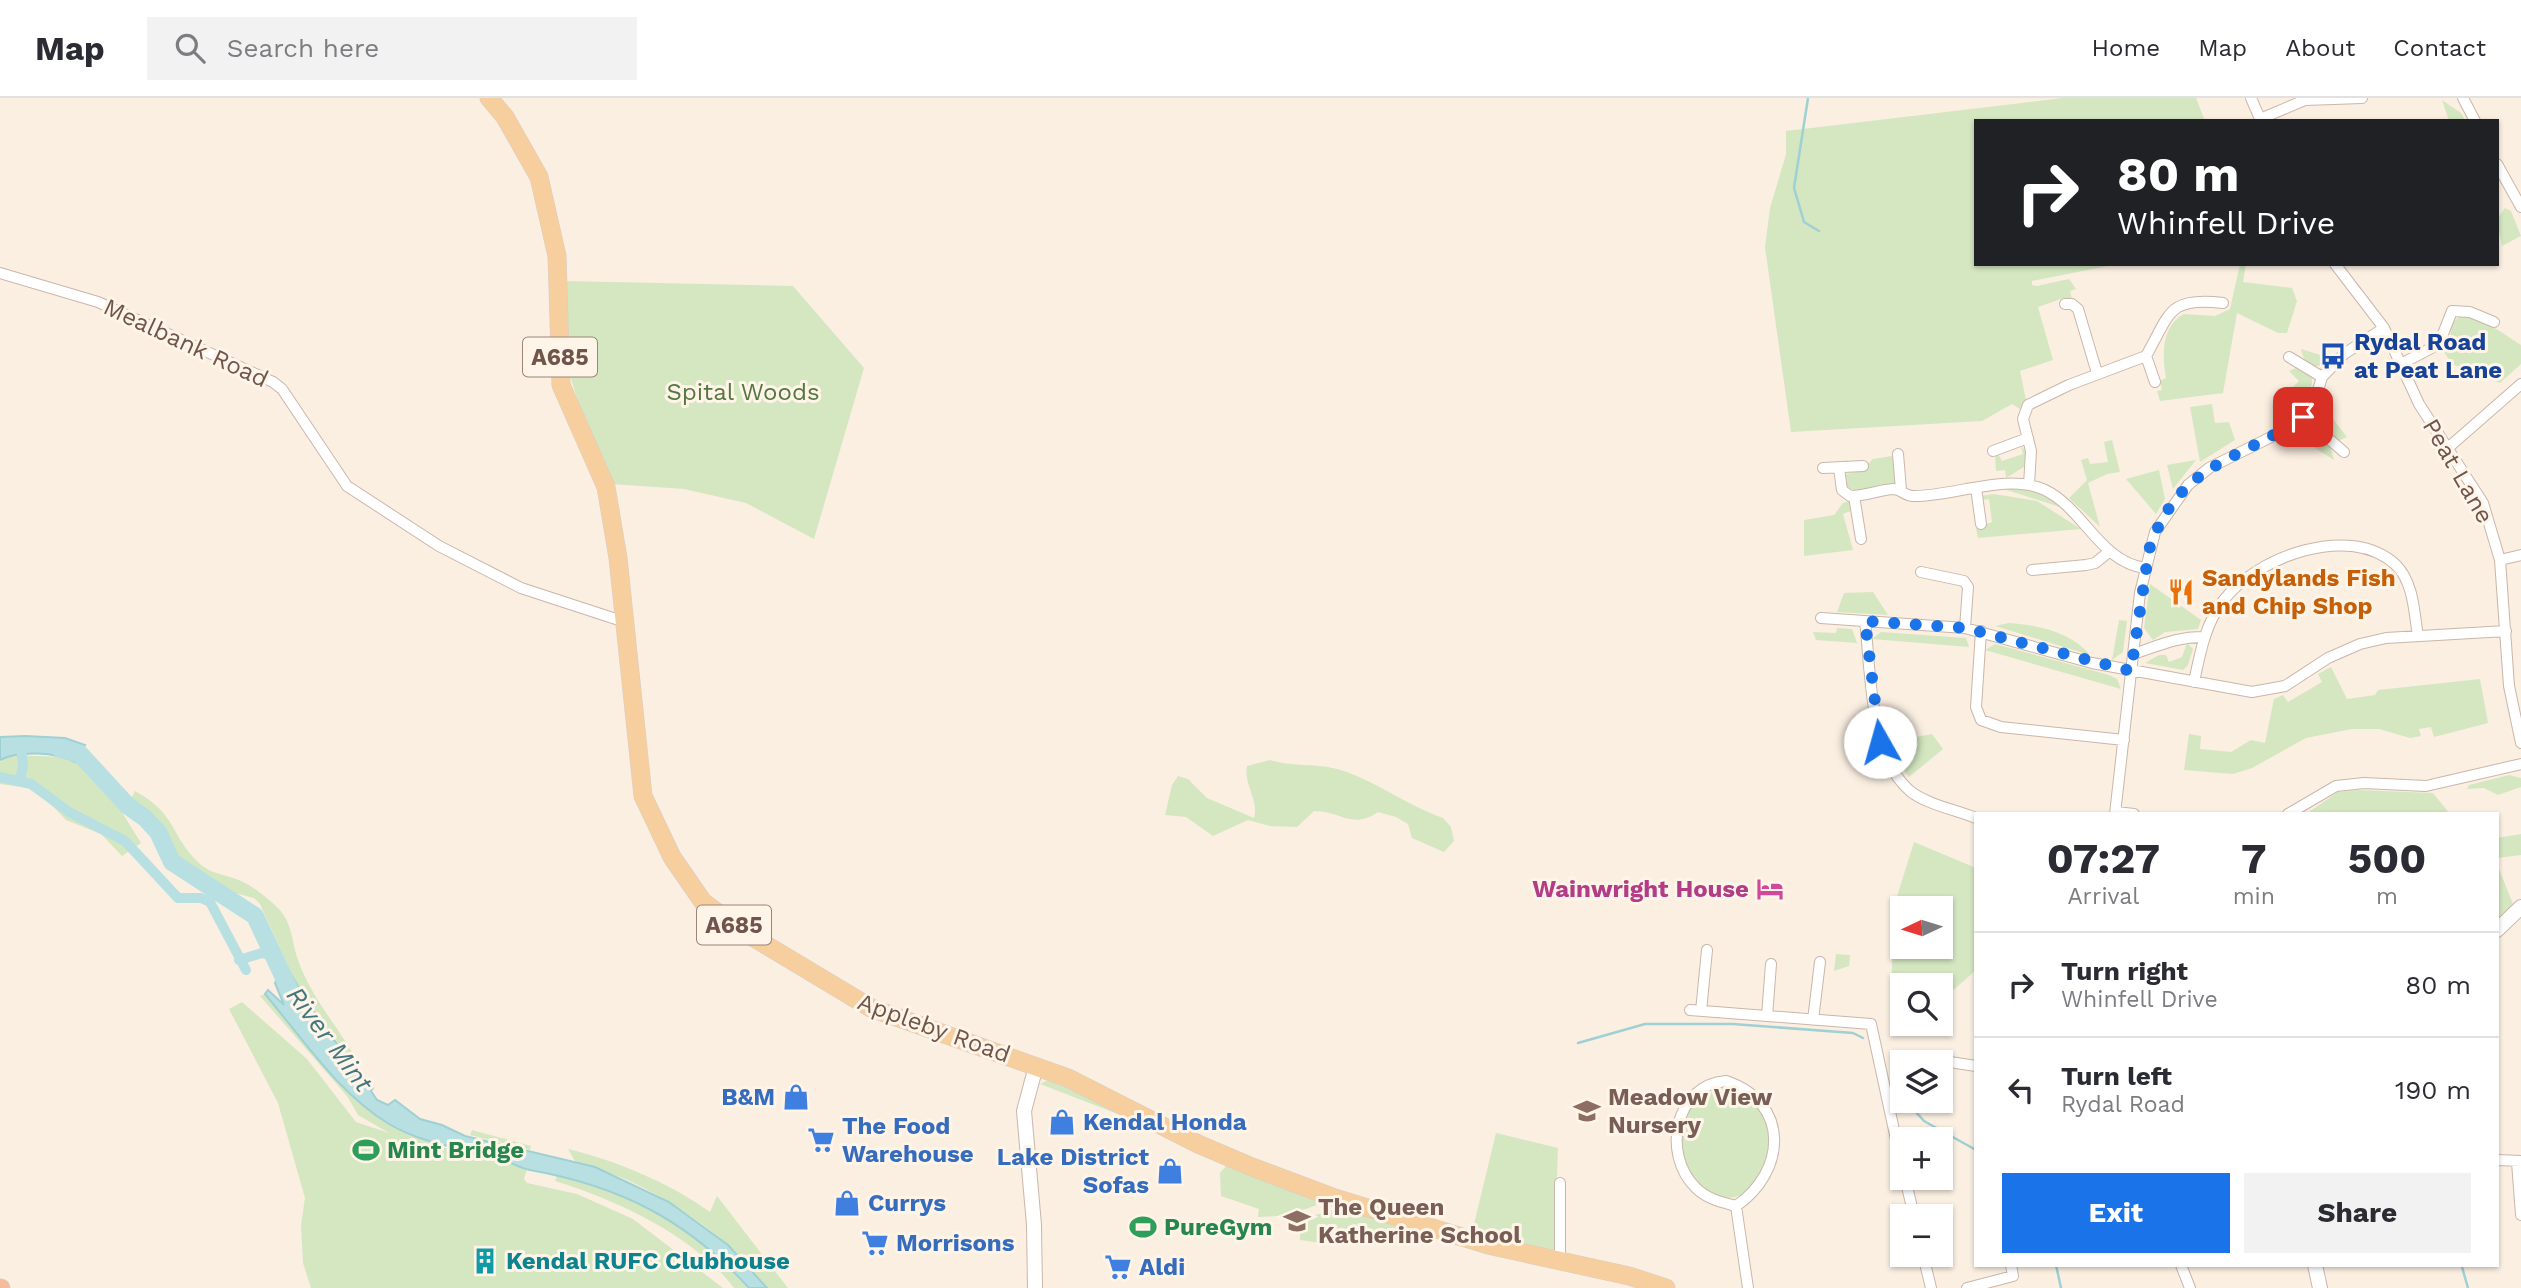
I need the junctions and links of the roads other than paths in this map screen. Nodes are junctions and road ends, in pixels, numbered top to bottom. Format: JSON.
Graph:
{"nodes":[{"id":1,"x":489,"y":98,"type":"edge"},
{"id":2,"x":2251,"y":98,"type":"edge"},
{"id":3,"x":2362,"y":98,"type":"edge"},
{"id":4,"x":2463,"y":98,"type":"edge"},
{"id":5,"x":2260,"y":119,"type":"edge"},
{"id":6,"x":2262,"y":119,"type":"edge"},
{"id":7,"x":2474,"y":119,"type":"edge"},
{"id":8,"x":2499,"y":168,"type":"edge"},
{"id":9,"x":2510,"y":187,"type":"junction"},
{"id":10,"x":2499,"y":191,"type":"edge"},
{"id":11,"x":2521,"y":207,"type":"edge"},
{"id":12,"x":2337,"y":266,"type":"edge"},
{"id":13,"x":0,"y":273,"type":"edge"},
{"id":14,"x":2223,"y":303,"type":"dead end"},
{"id":15,"x":2065,"y":304,"type":"dead end"},
{"id":16,"x":2157,"y":304,"type":"dead end"},
{"id":17,"x":2091,"y":305,"type":"dead end"},
{"id":18,"x":2078,"y":309,"type":"junction"},
{"id":19,"x":2168,"y":313,"type":"junction"},
{"id":20,"x":2494,"y":323,"type":"dead end"},
{"id":21,"x":2384,"y":328,"type":"junction"},
{"id":22,"x":2146,"y":356,"type":"junction"},
{"id":23,"x":2289,"y":357,"type":"dead end"},
{"id":24,"x":2401,"y":364,"type":"junction"},
{"id":25,"x":2097,"y":373,"type":"junction"},
{"id":26,"x":2322,"y":377,"type":"junction"},
{"id":27,"x":2155,"y":382,"type":"dead end"},
{"id":28,"x":2521,"y":384,"type":"edge"},
{"id":29,"x":2303,"y":417,"type":"junction"},
{"id":30,"x":2028,"y":438,"type":"junction"},
{"id":31,"x":2449,"y":447,"type":"junction"},
{"id":32,"x":1993,"y":451,"type":"dead end"},
{"id":33,"x":2344,"y":452,"type":"dead end"},
{"id":34,"x":1898,"y":454,"type":"dead end"},
{"id":35,"x":1863,"y":466,"type":"dead end"},
{"id":36,"x":1823,"y":468,"type":"dead end"},
{"id":37,"x":1839,"y":468,"type":"junction"},
{"id":38,"x":2029,"y":485,"type":"junction"},
{"id":39,"x":1976,"y":488,"type":"junction"},
{"id":40,"x":1901,"y":490,"type":"junction"},
{"id":41,"x":1854,"y":496,"type":"junction"},
{"id":42,"x":1981,"y":524,"type":"dead end"},
{"id":43,"x":1861,"y":539,"type":"dead end"},
{"id":44,"x":2110,"y":551,"type":"junction"},
{"id":45,"x":2521,"y":555,"type":"edge"},
{"id":46,"x":2500,"y":560,"type":"junction"},
{"id":47,"x":2145,"y":568,"type":"junction"},
{"id":48,"x":2032,"y":570,"type":"dead end"},
{"id":49,"x":1922,"y":572,"type":"dead end"},
{"id":50,"x":1821,"y":618,"type":"dead end"},
{"id":51,"x":1865,"y":621,"type":"junction"},
{"id":52,"x":625,"y":622,"type":"junction"},
{"id":53,"x":1965,"y":628,"type":"junction"},
{"id":54,"x":1982,"y":631,"type":"junction"},
{"id":55,"x":2506,"y":631,"type":"junction"},
{"id":56,"x":2418,"y":636,"type":"junction"},
{"id":57,"x":2204,"y":638,"type":"junction"},
{"id":58,"x":2133,"y":654,"type":"junction"},
{"id":59,"x":2131,"y":671,"type":"junction"},
{"id":60,"x":2194,"y":682,"type":"junction"},
{"id":61,"x":2515,"y":685,"type":"edge"},
{"id":62,"x":2124,"y":740,"type":"junction"},
{"id":63,"x":2521,"y":743,"type":"edge"},
{"id":64,"x":2521,"y":764,"type":"edge"},
{"id":65,"x":2116,"y":812,"type":"edge"},
{"id":66,"x":2291,"y":812,"type":"edge"},
{"id":67,"x":1974,"y":817,"type":"edge"},
{"id":68,"x":2521,"y":907,"type":"edge"},
{"id":69,"x":2499,"y":928,"type":"edge"},
{"id":70,"x":1707,"y":950,"type":"dead end"},
{"id":71,"x":1819,"y":962,"type":"dead end"},
{"id":72,"x":1772,"y":964,"type":"dead end"},
{"id":73,"x":1767,"y":1016,"type":"junction"},
{"id":74,"x":1813,"y":1020,"type":"junction"},
{"id":75,"x":1953,"y":1062,"type":"edge"},
{"id":76,"x":1036,"y":1066,"type":"junction"},
{"id":77,"x":1974,"y":1066,"type":"edge"},
{"id":78,"x":1893,"y":1127,"type":"edge"},
{"id":79,"x":2499,"y":1160,"type":"edge"},
{"id":80,"x":2519,"y":1161,"type":"edge"},
{"id":81,"x":1560,"y":1183,"type":"dead end"},
{"id":82,"x":1735,"y":1206,"type":"junction"},
{"id":83,"x":2521,"y":1215,"type":"edge"},
{"id":84,"x":1560,"y":1262,"type":"junction"},
{"id":85,"x":1926,"y":1267,"type":"edge"},
{"id":86,"x":2011,"y":1267,"type":"edge"},
{"id":87,"x":2182,"y":1267,"type":"edge"},
{"id":88,"x":2315,"y":1267,"type":"edge"},
{"id":89,"x":1035,"y":1288,"type":"edge"},
{"id":90,"x":1666,"y":1288,"type":"edge"},
{"id":91,"x":1748,"y":1288,"type":"edge"},
{"id":92,"x":1931,"y":1288,"type":"edge"},
{"id":93,"x":1967,"y":1288,"type":"edge"},
{"id":94,"x":2190,"y":1288,"type":"edge"},
{"id":95,"x":2320,"y":1288,"type":"edge"}],
"edges":[{"from":1,"to":52,"type":"main road","name":"Appleby Road","number":"A685"},
{"from":2,"to":5,"type":"street"},
{"from":3,"to":6,"type":"street"},
{"from":4,"to":7,"type":"street"},
{"from":8,"to":9,"type":"street"},
{"from":9,"to":10,"type":"street"},
{"from":9,"to":11,"type":"street"},
{"from":12,"to":21,"type":"street","name":"Peat Lane"},
{"from":13,"to":52,"type":"street","name":"Mealbank Road"},
{"from":14,"to":19,"type":"street"},
{"from":15,"to":18,"type":"street"},
{"from":16,"to":19,"type":"street"},
{"from":17,"to":18,"type":"street"},
{"from":18,"to":25,"type":"street"},
{"from":19,"to":22,"type":"street"},
{"from":20,"to":24,"type":"street"},
{"from":21,"to":24,"type":"street","name":"Peat Lane"},
{"from":21,"to":26,"type":"street"},
{"from":22,"to":25,"type":"street"},
{"from":22,"to":27,"type":"street"},
{"from":23,"to":26,"type":"street"},
{"from":24,"to":31,"type":"street","name":"Peat Lane"},
{"from":25,"to":30,"type":"street"},
{"from":26,"to":29,"type":"street"},
{"from":28,"to":31,"type":"street"},
{"from":29,"to":33,"type":"street"},
{"from":29,"to":47,"type":"street"},
{"from":30,"to":32,"type":"street"},
{"from":30,"to":38,"type":"street"},
{"from":31,"to":46,"type":"street","name":"Peat Lane"},
{"from":34,"to":40,"type":"street"},
{"from":35,"to":37,"type":"street"},
{"from":36,"to":37,"type":"street"},
{"from":37,"to":41,"type":"street"},
{"from":38,"to":39,"type":"street"},
{"from":38,"to":44,"type":"street"},
{"from":39,"to":40,"type":"street"},
{"from":39,"to":42,"type":"street"},
{"from":40,"to":41,"type":"street"},
{"from":41,"to":43,"type":"street"},
{"from":44,"to":47,"type":"street"},
{"from":44,"to":48,"type":"street"},
{"from":45,"to":46,"type":"street"},
{"from":46,"to":55,"type":"street","name":"Peat Lane"},
{"from":47,"to":58,"type":"street"},
{"from":49,"to":53,"type":"street"},
{"from":50,"to":51,"type":"street"},
{"from":51,"to":53,"type":"street"},
{"from":51,"to":67,"type":"street"},
{"from":52,"to":76,"type":"main road","name":"Appleby Road","number":"A685"},
{"from":53,"to":54,"type":"street"},
{"from":54,"to":59,"type":"street"},
{"from":54,"to":62,"type":"street"},
{"from":55,"to":56,"type":"street"},
{"from":55,"to":61,"type":"street","name":"Peat Lane"},
{"from":56,"to":57,"type":"street"},
{"from":56,"to":60,"type":"street"},
{"from":57,"to":58,"type":"street"},
{"from":57,"to":60,"type":"street"},
{"from":58,"to":59,"type":"street"},
{"from":59,"to":60,"type":"street"},
{"from":59,"to":62,"type":"street"},
{"from":61,"to":63,"type":"street","name":"Peat Lane"},
{"from":62,"to":65,"type":"street"},
{"from":64,"to":66,"type":"street"},
{"from":68,"to":69,"type":"street"},
{"from":70,"to":73,"type":"street"},
{"from":71,"to":74,"type":"street"},
{"from":72,"to":73,"type":"street"},
{"from":73,"to":74,"type":"street"},
{"from":74,"to":78,"type":"street"},
{"from":75,"to":77,"type":"street"},
{"from":76,"to":84,"type":"main road","name":"Appleby Road","number":"A685"},
{"from":76,"to":89,"type":"street"},
{"from":79,"to":80,"type":"street"},
{"from":80,"to":83,"type":"street"},
{"from":81,"to":84,"type":"street"},
{"from":82,"to":82,"type":"street"},
{"from":82,"to":91,"type":"street"},
{"from":84,"to":90,"type":"main road","name":"Appleby Road","number":"A685"},
{"from":85,"to":92,"type":"street"},
{"from":86,"to":93,"type":"street"},
{"from":87,"to":94,"type":"street"},
{"from":88,"to":95,"type":"street"}]}
